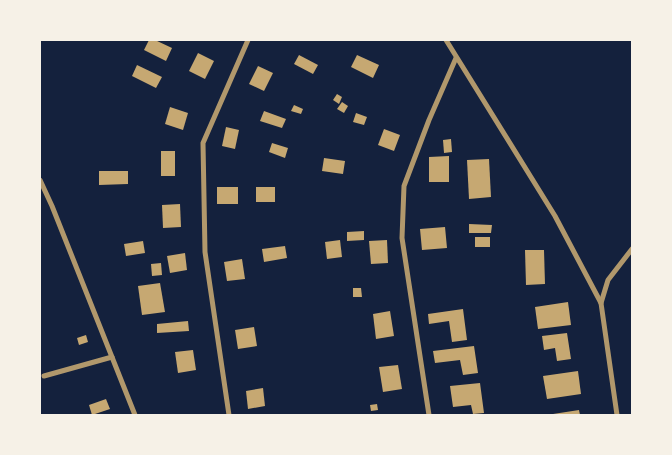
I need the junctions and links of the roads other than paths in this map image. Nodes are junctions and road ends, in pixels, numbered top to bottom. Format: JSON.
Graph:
{"nodes":[{"id":1,"x":248,"y":40,"type":"edge"},
{"id":2,"x":446,"y":40,"type":"edge"},
{"id":3,"x":456,"y":58,"type":"junction"},
{"id":4,"x":40,"y":180,"type":"edge"},
{"id":5,"x":632,"y":249,"type":"edge"},
{"id":6,"x":600,"y":303,"type":"junction"},
{"id":7,"x":112,"y":357,"type":"junction"},
{"id":8,"x":44,"y":376,"type":"dead end"},
{"id":9,"x":135,"y":415,"type":"edge"},
{"id":10,"x":229,"y":415,"type":"edge"},
{"id":11,"x":429,"y":415,"type":"edge"},
{"id":12,"x":617,"y":415,"type":"edge"}],
"edges":[{"from":1,"to":10,"type":"street"},
{"from":2,"to":3,"type":"street"},
{"from":3,"to":6,"type":"street"},
{"from":3,"to":11,"type":"street"},
{"from":4,"to":7,"type":"street"},
{"from":5,"to":6,"type":"street"},
{"from":6,"to":12,"type":"street"},
{"from":7,"to":8,"type":"street"},
{"from":7,"to":9,"type":"street"}]}
